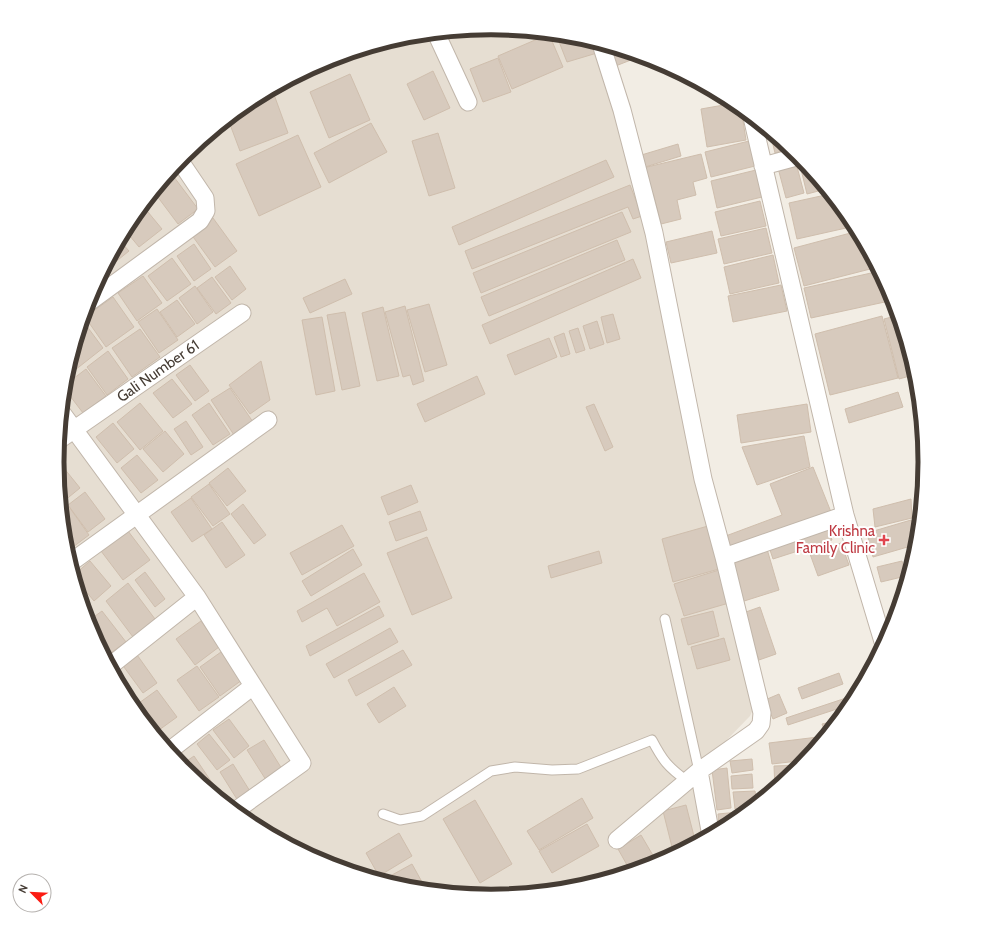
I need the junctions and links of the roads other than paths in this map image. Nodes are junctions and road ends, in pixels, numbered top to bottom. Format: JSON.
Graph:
{"nodes":[{"id":1,"x":438,"y":39,"type":"edge"},
{"id":2,"x":603,"y":50,"type":"edge"},
{"id":3,"x":468,"y":102,"type":"dead end"},
{"id":4,"x":754,"y":124,"type":"edge"},
{"id":5,"x":792,"y":158,"type":"edge"},
{"id":6,"x":184,"y":166,"type":"edge"},
{"id":7,"x":763,"y":166,"type":"junction"},
{"id":8,"x":99,"y":295,"type":"edge"},
{"id":9,"x":242,"y":313,"type":"dead end"},
{"id":10,"x":67,"y":419,"type":"edge"},
{"id":11,"x":268,"y":420,"type":"dead end"},
{"id":12,"x":74,"y":429,"type":"junction"},
{"id":13,"x":65,"y":436,"type":"edge"},
{"id":14,"x":137,"y":515,"type":"junction"},
{"id":15,"x":845,"y":515,"type":"junction"},
{"id":16,"x":724,"y":557,"type":"junction"},
{"id":17,"x":75,"y":559,"type":"edge"},
{"id":18,"x":197,"y":597,"type":"junction"},
{"id":19,"x":665,"y":619,"type":"dead end"},
{"id":20,"x":881,"y":637,"type":"edge"},
{"id":21,"x":114,"y":663,"type":"edge"},
{"id":22,"x":253,"y":686,"type":"junction"},
{"id":23,"x":173,"y":748,"type":"edge"},
{"id":24,"x":693,"y":776,"type":"junction"},
{"id":25,"x":239,"y":808,"type":"edge"},
{"id":26,"x":383,"y":814,"type":"dead end"},
{"id":27,"x":709,"y":830,"type":"edge"},
{"id":28,"x":617,"y":840,"type":"dead end"}],
"edges":[{"from":1,"to":3,"type":"street"},
{"from":2,"to":16,"type":"street"},
{"from":4,"to":7,"type":"street"},
{"from":5,"to":7,"type":"street"},
{"from":6,"to":8,"type":"street"},
{"from":7,"to":15,"type":"street"},
{"from":9,"to":12,"type":"street","name":"Gali Number 61"},
{"from":10,"to":12,"type":"street"},
{"from":11,"to":14,"type":"street"},
{"from":12,"to":13,"type":"street","name":"Gali Number 61"},
{"from":12,"to":14,"type":"street"},
{"from":14,"to":17,"type":"street"},
{"from":14,"to":18,"type":"street"},
{"from":15,"to":16,"type":"street"},
{"from":15,"to":20,"type":"street"},
{"from":16,"to":24,"type":"street"},
{"from":18,"to":21,"type":"street"},
{"from":18,"to":22,"type":"street"},
{"from":19,"to":24,"type":"lane"},
{"from":22,"to":23,"type":"street"},
{"from":22,"to":25,"type":"street"},
{"from":24,"to":26,"type":"lane"},
{"from":24,"to":27,"type":"street"},
{"from":24,"to":28,"type":"street"}]}
